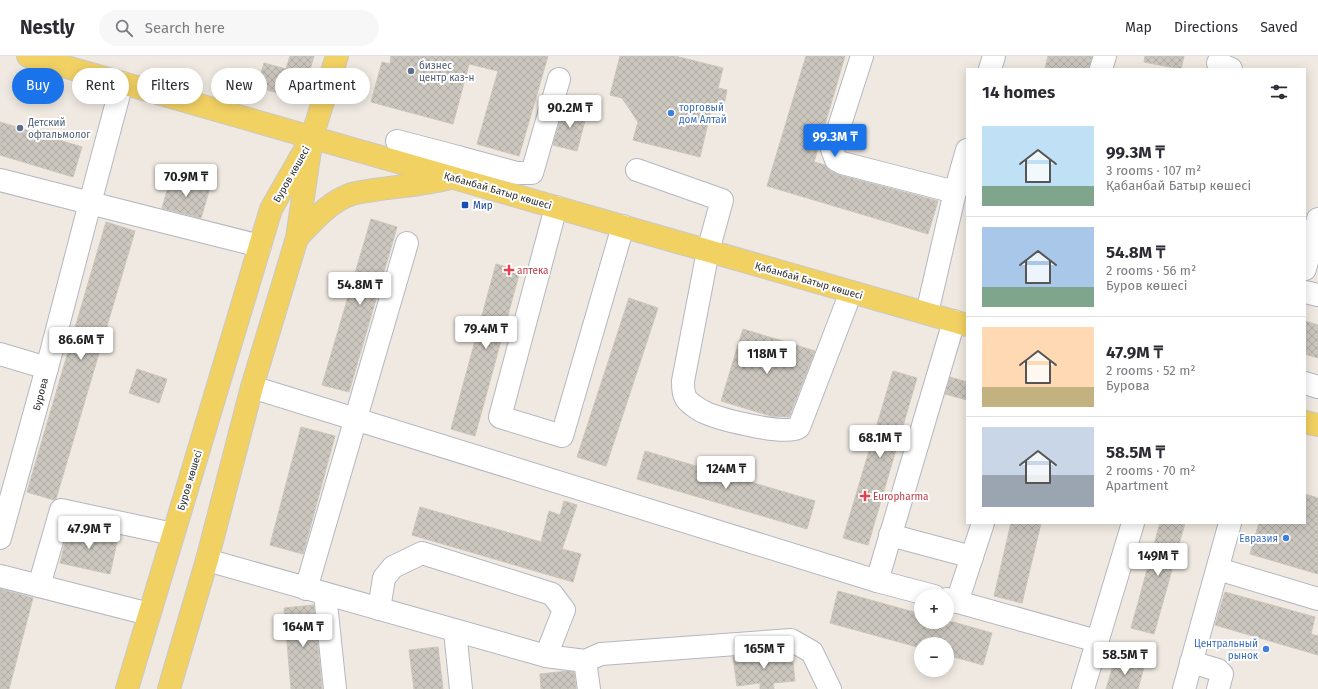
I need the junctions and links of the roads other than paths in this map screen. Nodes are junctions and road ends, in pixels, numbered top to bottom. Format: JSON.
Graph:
{"nodes":[{"id":1,"x":28,"y":56,"type":"edge"},
{"id":2,"x":338,"y":56,"type":"edge"},
{"id":3,"x":862,"y":56,"type":"edge"},
{"id":4,"x":994,"y":56,"type":"edge"},
{"id":5,"x":1105,"y":56,"type":"edge"},
{"id":6,"x":990,"y":68,"type":"edge"},
{"id":7,"x":1101,"y":68,"type":"edge"},
{"id":8,"x":72,"y":69,"type":"edge"},
{"id":9,"x":559,"y":79,"type":"dead end"},
{"id":10,"x":129,"y":85,"type":"edge"},
{"id":11,"x":116,"y":104,"type":"edge"},
{"id":12,"x":312,"y":137,"type":"junction"},
{"id":13,"x":397,"y":141,"type":"dead end"},
{"id":14,"x":966,"y":154,"type":"edge"},
{"id":15,"x":456,"y":167,"type":"junction"},
{"id":16,"x":637,"y":170,"type":"dead end"},
{"id":17,"x":0,"y":180,"type":"edge"},
{"id":18,"x":955,"y":192,"type":"junction"},
{"id":19,"x":90,"y":204,"type":"junction"},
{"id":20,"x":556,"y":207,"type":"junction"},
{"id":21,"x":1318,"y":219,"type":"edge"},
{"id":22,"x":623,"y":226,"type":"junction"},
{"id":23,"x":297,"y":238,"type":"junction"},
{"id":24,"x":407,"y":243,"type":"dead end"},
{"id":25,"x":260,"y":246,"type":"junction"},
{"id":26,"x":708,"y":251,"type":"junction"},
{"id":27,"x":1306,"y":265,"type":"edge"},
{"id":28,"x":851,"y":292,"type":"junction"},
{"id":29,"x":1306,"y":292,"type":"edge"},
{"id":30,"x":1318,"y":295,"type":"edge"},
{"id":31,"x":927,"y":313,"type":"junction"},
{"id":32,"x":960,"y":323,"type":"edge"},
{"id":33,"x":0,"y":354,"type":"edge"},
{"id":34,"x":47,"y":368,"type":"junction"},
{"id":35,"x":1306,"y":383,"type":"edge"},
{"id":36,"x":252,"y":387,"type":"junction"},
{"id":37,"x":1318,"y":387,"type":"edge"},
{"id":38,"x":357,"y":418,"type":"junction"},
{"id":39,"x":1306,"y":422,"type":"edge"},
{"id":40,"x":1318,"y":425,"type":"edge"},
{"id":41,"x":983,"y":524,"type":"edge"},
{"id":42,"x":1133,"y":524,"type":"edge"},
{"id":43,"x":1230,"y":524,"type":"edge"},
{"id":44,"x":173,"y":534,"type":"junction"},
{"id":45,"x":890,"y":535,"type":"junction"},
{"id":46,"x":0,"y":538,"type":"edge"},
{"id":47,"x":972,"y":557,"type":"junction"},
{"id":48,"x":207,"y":560,"type":"junction"},
{"id":49,"x":1218,"y":569,"type":"junction"},
{"id":50,"x":0,"y":576,"type":"edge"},
{"id":51,"x":877,"y":581,"type":"junction"},
{"id":52,"x":39,"y":586,"type":"junction"},
{"id":53,"x":914,"y":591,"type":"edge"},
{"id":54,"x":316,"y":592,"type":"junction"},
{"id":55,"x":954,"y":597,"type":"edge"},
{"id":56,"x":1318,"y":599,"type":"edge"},
{"id":57,"x":954,"y":602,"type":"edge"},
{"id":58,"x":379,"y":609,"type":"junction"},
{"id":59,"x":149,"y":614,"type":"junction"},
{"id":60,"x":455,"y":631,"type":"junction"},
{"id":61,"x":1097,"y":640,"type":"junction"},
{"id":62,"x":546,"y":656,"type":"junction"},
{"id":63,"x":585,"y":661,"type":"junction"},
{"id":64,"x":1191,"y":662,"type":"junction"},
{"id":65,"x":127,"y":689,"type":"edge"},
{"id":66,"x":169,"y":689,"type":"edge"},
{"id":67,"x":335,"y":689,"type":"edge"},
{"id":68,"x":461,"y":689,"type":"edge"},
{"id":69,"x":589,"y":689,"type":"edge"},
{"id":70,"x":830,"y":689,"type":"edge"},
{"id":71,"x":1083,"y":689,"type":"edge"},
{"id":72,"x":1184,"y":689,"type":"edge"},
{"id":73,"x":1218,"y":689,"type":"edge"}],
"edges":[{"from":1,"to":8,"type":"main road","name":"Қабанбай Батыр көшесі"},
{"from":2,"to":12,"type":"main road"},
{"from":3,"to":18,"type":"street"},
{"from":4,"to":6,"type":"street"},
{"from":5,"to":7,"type":"street"},
{"from":9,"to":15,"type":"street"},
{"from":10,"to":12,"type":"main road","name":"Қабанбай Батыр көшесі"},
{"from":11,"to":19,"type":"street","name":"Бурова"},
{"from":12,"to":15,"type":"main road","name":"Қабанбай Батыр көшесі"},
{"from":12,"to":23,"type":"main road","name":"Буров көшесі"},
{"from":12,"to":25,"type":"main road","name":"Буров көшесі"},
{"from":13,"to":15,"type":"street"},
{"from":14,"to":18,"type":"street"},
{"from":15,"to":20,"type":"main road","name":"Қабанбай Батыр көшесі"},
{"from":15,"to":23,"type":"main road"},
{"from":16,"to":26,"type":"street"},
{"from":17,"to":19,"type":"street"},
{"from":18,"to":31,"type":"street"},
{"from":19,"to":25,"type":"street"},
{"from":19,"to":34,"type":"street","name":"Бурова"},
{"from":20,"to":22,"type":"main road","name":"Қабанбай Батыр көшесі"},
{"from":20,"to":22,"type":"street"},
{"from":21,"to":27,"type":"street"},
{"from":22,"to":26,"type":"main road","name":"Қабанбай Батыр көшесі"},
{"from":23,"to":36,"type":"main road","name":"Буров көшесі"},
{"from":24,"to":38,"type":"street"},
{"from":25,"to":44,"type":"main road","name":"Буров көшесі"},
{"from":26,"to":28,"type":"main road","name":"Қабанбай Батыр көшесі"},
{"from":26,"to":28,"type":"street"},
{"from":28,"to":31,"type":"main road","name":"Қабанбай Батыр көшесі"},
{"from":29,"to":30,"type":"street"},
{"from":31,"to":32,"type":"main road","name":"Қабанбай Батыр көшесі"},
{"from":32,"to":45,"type":"street"},
{"from":33,"to":34,"type":"street"},
{"from":34,"to":46,"type":"street","name":"Бурова"},
{"from":35,"to":37,"type":"street"},
{"from":36,"to":38,"type":"street"},
{"from":36,"to":48,"type":"main road","name":"Буров көшесі"},
{"from":38,"to":51,"type":"street"},
{"from":38,"to":54,"type":"street"},
{"from":39,"to":40,"type":"main road"},
{"from":41,"to":47,"type":"street"},
{"from":42,"to":61,"type":"street"},
{"from":43,"to":49,"type":"street"},
{"from":44,"to":52,"type":"street"},
{"from":44,"to":59,"type":"main road","name":"Буров көшесі"},
{"from":45,"to":47,"type":"street"},
{"from":45,"to":51,"type":"street"},
{"from":47,"to":55,"type":"street"},
{"from":48,"to":54,"type":"street"},
{"from":48,"to":66,"type":"main road","name":"Буров көшесі"},
{"from":49,"to":56,"type":"street"},
{"from":49,"to":64,"type":"street"},
{"from":50,"to":52,"type":"street"},
{"from":51,"to":53,"type":"street"},
{"from":52,"to":59,"type":"street"},
{"from":54,"to":58,"type":"street"},
{"from":54,"to":67,"type":"street"},
{"from":57,"to":61,"type":"street"},
{"from":58,"to":60,"type":"street"},
{"from":58,"to":62,"type":"street"},
{"from":59,"to":65,"type":"main road","name":"Буров көшесі"},
{"from":60,"to":62,"type":"street"},
{"from":60,"to":68,"type":"street"},
{"from":61,"to":71,"type":"street"},
{"from":62,"to":63,"type":"street"},
{"from":63,"to":69,"type":"street"},
{"from":63,"to":70,"type":"street"},
{"from":64,"to":72,"type":"street"},
{"from":64,"to":73,"type":"street"}]}
